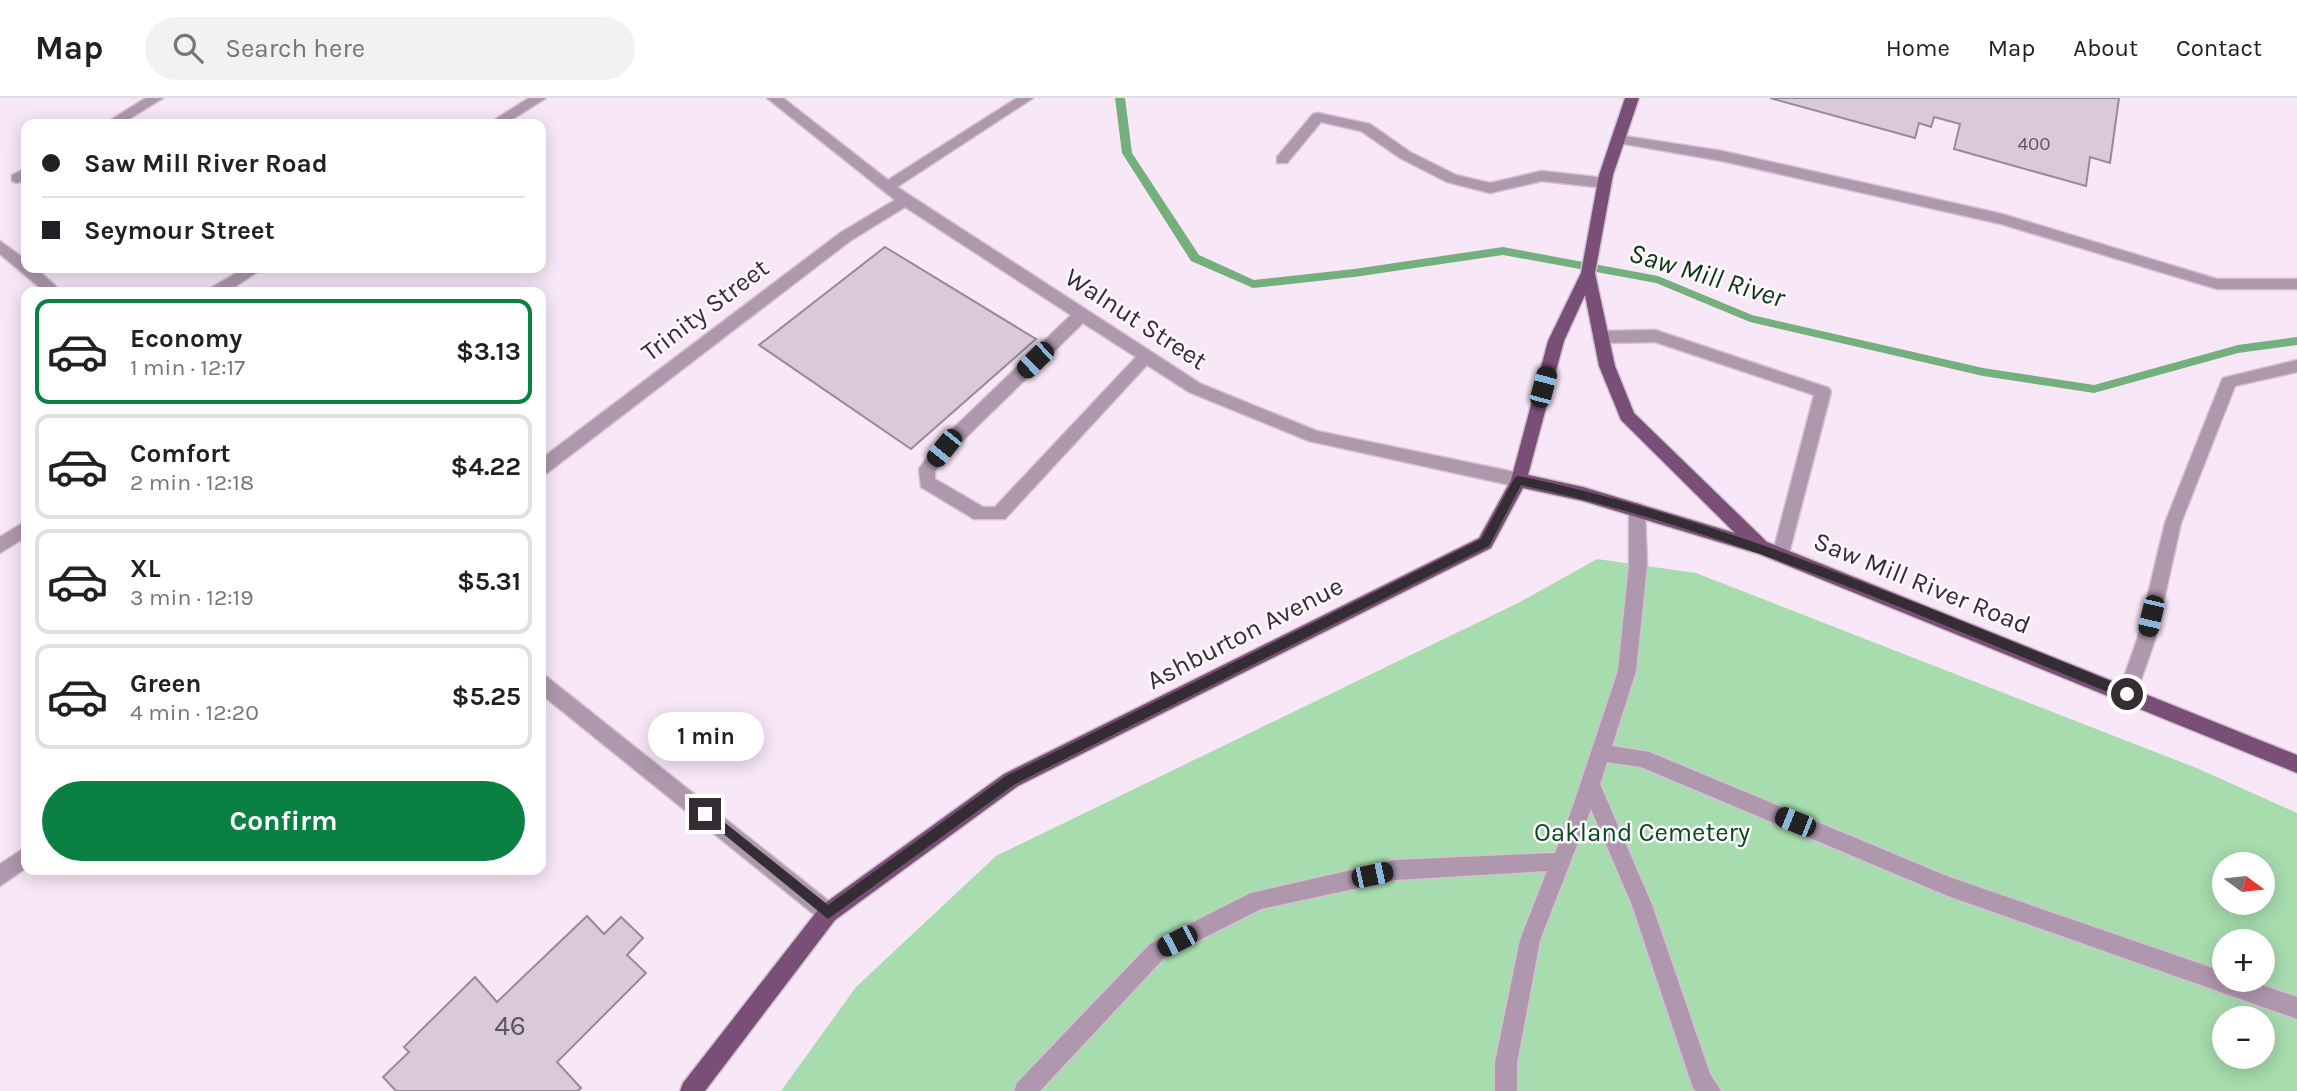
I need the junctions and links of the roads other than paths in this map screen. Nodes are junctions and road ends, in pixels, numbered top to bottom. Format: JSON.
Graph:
{"nodes":[{"id":1,"x":156,"y":98,"type":"edge"},
{"id":2,"x":539,"y":98,"type":"edge"},
{"id":3,"x":774,"y":98,"type":"edge"},
{"id":4,"x":1026,"y":98,"type":"edge"},
{"id":5,"x":1632,"y":98,"type":"edge"},
{"id":6,"x":120,"y":119,"type":"edge"},
{"id":7,"x":503,"y":119,"type":"edge"},
{"id":8,"x":1618,"y":139,"type":"junction"},
{"id":9,"x":1282,"y":160,"type":"dead end"},
{"id":10,"x":1605,"y":183,"type":"junction"},
{"id":11,"x":887,"y":187,"type":"junction"},
{"id":12,"x":905,"y":200,"type":"junction"},
{"id":13,"x":0,"y":246,"type":"edge"},
{"id":14,"x":21,"y":264,"type":"edge"},
{"id":15,"x":32,"y":273,"type":"edge"},
{"id":16,"x":248,"y":273,"type":"edge"},
{"id":17,"x":1588,"y":273,"type":"junction"},
{"id":18,"x":2297,"y":284,"type":"edge"},
{"id":19,"x":49,"y":287,"type":"edge"},
{"id":20,"x":224,"y":287,"type":"edge"},
{"id":21,"x":1082,"y":314,"type":"junction"},
{"id":22,"x":1601,"y":337,"type":"junction"},
{"id":23,"x":1146,"y":356,"type":"junction"},
{"id":24,"x":2297,"y":366,"type":"edge"},
{"id":25,"x":546,"y":464,"type":"edge"},
{"id":26,"x":1519,"y":480,"type":"junction"},
{"id":27,"x":1637,"y":510,"type":"junction"},
{"id":28,"x":21,"y":531,"type":"edge"},
{"id":29,"x":0,"y":546,"type":"edge"},
{"id":30,"x":1763,"y":548,"type":"junction"},
{"id":31,"x":1781,"y":556,"type":"junction"},
{"id":32,"x":546,"y":687,"type":"edge"},
{"id":33,"x":2127,"y":694,"type":"junction"},
{"id":34,"x":1600,"y":753,"type":"junction"},
{"id":35,"x":2297,"y":764,"type":"edge"},
{"id":36,"x":1590,"y":783,"type":"junction"},
{"id":37,"x":21,"y":860,"type":"edge"},
{"id":38,"x":1561,"y":862,"type":"junction"},
{"id":39,"x":0,"y":876,"type":"edge"},
{"id":40,"x":828,"y":913,"type":"junction"},
{"id":41,"x":2297,"y":1008,"type":"edge"},
{"id":42,"x":691,"y":1091,"type":"edge"},
{"id":43,"x":1025,"y":1091,"type":"edge"},
{"id":44,"x":1506,"y":1091,"type":"edge"},
{"id":45,"x":1710,"y":1091,"type":"edge"}],
"edges":[{"from":1,"to":6,"type":"street"},
{"from":2,"to":7,"type":"street"},
{"from":3,"to":11,"type":"street","name":"Walnut Street"},
{"from":4,"to":11,"type":"street"},
{"from":5,"to":8,"type":"main road","name":"Ashburton Avenue"},
{"from":8,"to":10,"type":"main road","name":"Ashburton Avenue"},
{"from":8,"to":18,"type":"street"},
{"from":9,"to":10,"type":"street"},
{"from":10,"to":17,"type":"main road","name":"Ashburton Avenue"},
{"from":11,"to":12,"type":"street","name":"Walnut Street"},
{"from":12,"to":21,"type":"street","name":"Walnut Street"},
{"from":12,"to":25,"type":"street","name":"Trinity Street"},
{"from":13,"to":14,"type":"street"},
{"from":15,"to":19,"type":"street"},
{"from":16,"to":20,"type":"street"},
{"from":17,"to":22,"type":"main road"},
{"from":17,"to":26,"type":"main road","name":"Ashburton Avenue"},
{"from":21,"to":23,"type":"street","name":"Walnut Street"},
{"from":21,"to":23,"type":"street"},
{"from":22,"to":30,"type":"main road"},
{"from":22,"to":31,"type":"street"},
{"from":23,"to":26,"type":"street","name":"Walnut Street"},
{"from":24,"to":33,"type":"street"},
{"from":26,"to":27,"type":"main road","name":"Saw Mill River Road"},
{"from":26,"to":40,"type":"main road","name":"Ashburton Avenue"},
{"from":27,"to":30,"type":"main road","name":"Saw Mill River Road"},
{"from":27,"to":34,"type":"street"},
{"from":28,"to":29,"type":"street"},
{"from":30,"to":31,"type":"main road","name":"Saw Mill River Road"},
{"from":31,"to":33,"type":"main road","name":"Saw Mill River Road"},
{"from":32,"to":40,"type":"street"},
{"from":33,"to":35,"type":"main road","name":"Saw Mill River Road"},
{"from":34,"to":36,"type":"street"},
{"from":34,"to":41,"type":"street"},
{"from":36,"to":38,"type":"street"},
{"from":36,"to":45,"type":"street"},
{"from":37,"to":39,"type":"street"},
{"from":38,"to":43,"type":"street"},
{"from":38,"to":44,"type":"street"},
{"from":40,"to":42,"type":"main road","name":"Ashburton Avenue"}]}
